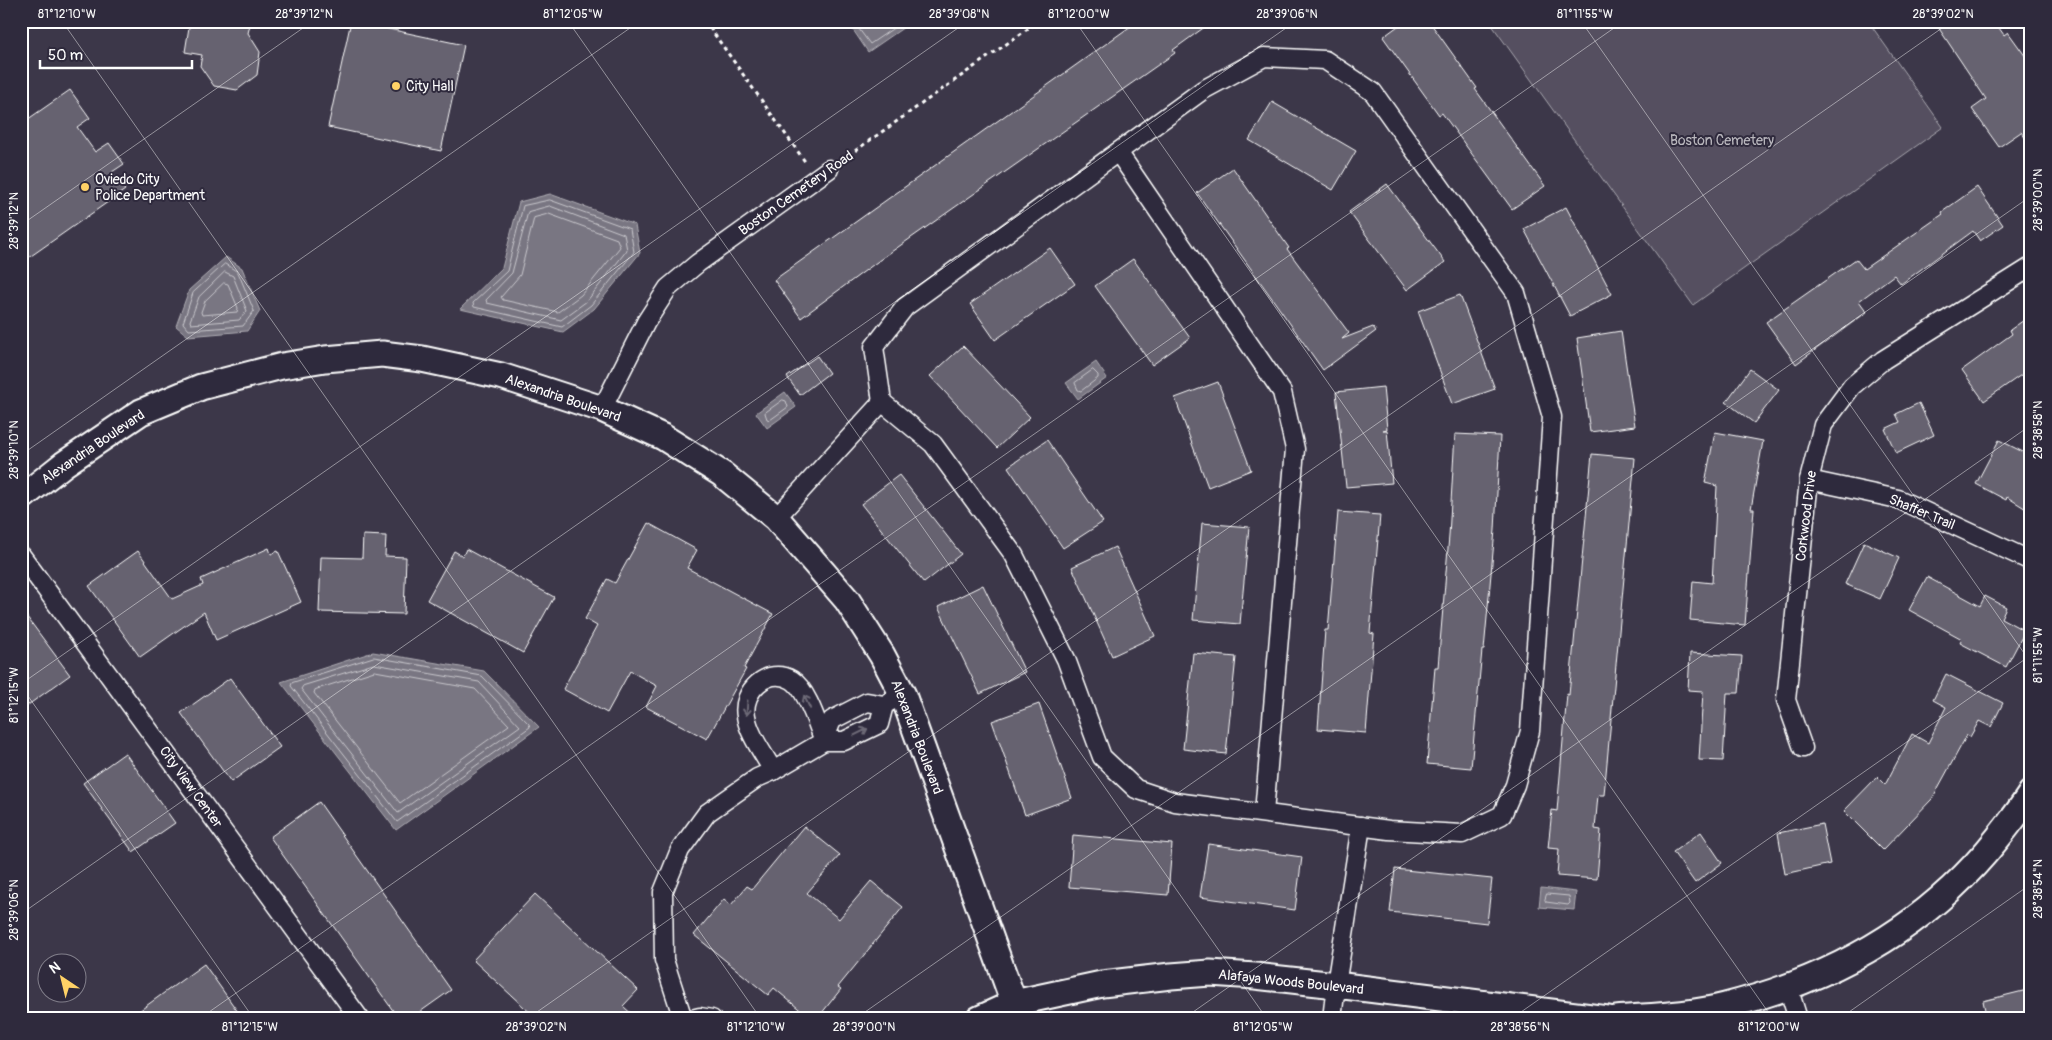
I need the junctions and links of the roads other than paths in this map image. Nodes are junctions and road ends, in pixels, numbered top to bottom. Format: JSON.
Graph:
{"nodes":[{"id":1,"x":1118,"y":152,"type":"junction"},
{"id":2,"x":823,"y":173,"type":"road end"},
{"id":3,"x":2031,"y":267,"type":"edge"},
{"id":4,"x":882,"y":402,"type":"junction"},
{"id":5,"x":602,"y":409,"type":"junction"},
{"id":6,"x":1808,"y":480,"type":"junction"},
{"id":7,"x":21,"y":498,"type":"edge"},
{"id":8,"x":776,"y":518,"type":"junction"},
{"id":9,"x":21,"y":555,"type":"edge"},
{"id":10,"x":2031,"y":561,"type":"edge"},
{"id":11,"x":894,"y":700,"type":"junction"},
{"id":12,"x":824,"y":741,"type":"junction"},
{"id":13,"x":1803,"y":748,"type":"dead end"},
{"id":14,"x":773,"y":771,"type":"junction"},
{"id":15,"x":2031,"y":793,"type":"edge"},
{"id":16,"x":1264,"y":813,"type":"junction"},
{"id":17,"x":1362,"y":826,"type":"junction"},
{"id":18,"x":1336,"y":985,"type":"junction"},
{"id":19,"x":1788,"y":987,"type":"junction"},
{"id":20,"x":1017,"y":1011,"type":"edge"},
{"id":21,"x":360,"y":1019,"type":"edge"},
{"id":22,"x":683,"y":1019,"type":"edge"},
{"id":23,"x":692,"y":1019,"type":"edge"},
{"id":24,"x":712,"y":1019,"type":"edge"},
{"id":25,"x":979,"y":1019,"type":"edge"},
{"id":26,"x":1332,"y":1019,"type":"edge"},
{"id":27,"x":1608,"y":1019,"type":"edge"},
{"id":28,"x":1616,"y":1019,"type":"edge"},
{"id":29,"x":1798,"y":1019,"type":"edge"}],
"edges":[{"from":1,"to":4,"type":"street"},
{"from":1,"to":16,"type":"street"},
{"from":1,"to":17,"type":"street"},
{"from":2,"to":5,"type":"street","name":"Boston Cemetery Road"},
{"from":3,"to":6,"type":"street","name":"Corkwood Drive"},
{"from":4,"to":8,"type":"street"},
{"from":4,"to":16,"type":"street"},
{"from":5,"to":7,"type":"street","name":"Alexandria Boulevard"},
{"from":5,"to":8,"type":"street","name":"Alexandria Boulevard"},
{"from":6,"to":10,"type":"street","name":"Shaffer Trail"},
{"from":6,"to":13,"type":"street","name":"Corkwood Drive"},
{"from":8,"to":11,"type":"street","name":"Alexandria Boulevard"},
{"from":9,"to":21,"type":"street","name":"City View Center"},
{"from":12,"to":11,"type":"street","one_way":true},
{"from":11,"to":12,"type":"street"},
{"from":11,"to":20,"type":"street","name":"Alexandria Boulevard"},
{"from":12,"to":14,"type":"street"},
{"from":12,"to":14,"type":"street","one_way":true},
{"from":14,"to":22,"type":"street"},
{"from":15,"to":19,"type":"street"},
{"from":16,"to":17,"type":"street"},
{"from":17,"to":18,"type":"street"},
{"from":18,"to":20,"type":"street","name":"Alafaya Woods Boulevard"},
{"from":18,"to":26,"type":"street"},
{"from":18,"to":27,"type":"street","name":"Alafaya Woods Boulevard"},
{"from":19,"to":28,"type":"street"},
{"from":19,"to":29,"type":"street"},
{"from":20,"to":25,"type":"street","name":"Alafaya Woods Boulevard"},
{"from":23,"to":24,"type":"street"}]}
